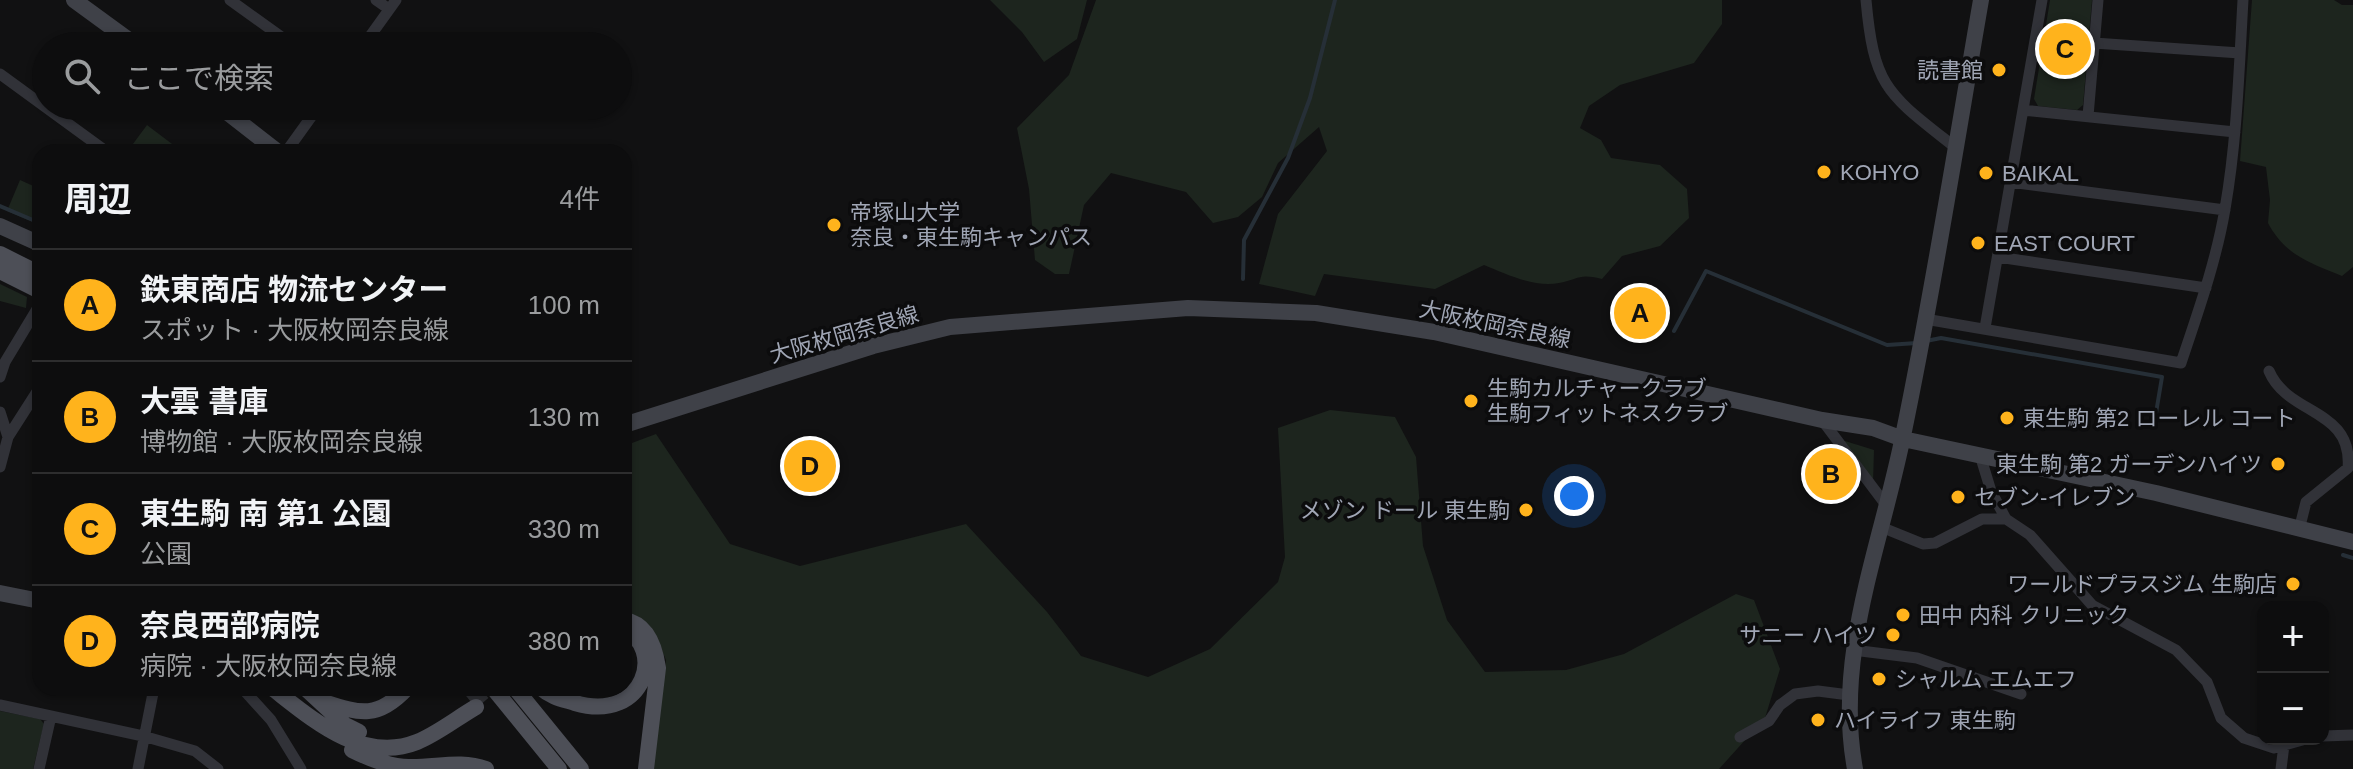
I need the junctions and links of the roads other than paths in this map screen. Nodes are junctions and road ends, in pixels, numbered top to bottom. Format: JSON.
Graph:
{"nodes":[{"id":1,"x":74,"y":0,"type":"edge"},
{"id":2,"x":230,"y":0,"type":"edge"},
{"id":3,"x":376,"y":0,"type":"edge"},
{"id":4,"x":1866,"y":0,"type":"edge"},
{"id":5,"x":1981,"y":0,"type":"edge"},
{"id":6,"x":2042,"y":0,"type":"edge"},
{"id":7,"x":2098,"y":0,"type":"edge"},
{"id":8,"x":2243,"y":0,"type":"edge"},
{"id":9,"x":393,"y":5,"type":"edge"},
{"id":10,"x":118,"y":32,"type":"edge"},
{"id":11,"x":275,"y":32,"type":"edge"},
{"id":12,"x":373,"y":32,"type":"edge"},
{"id":13,"x":2094,"y":43,"type":"junction"},
{"id":14,"x":2240,"y":53,"type":"junction"},
{"id":15,"x":0,"y":74,"type":"edge"},
{"id":16,"x":32,"y":97,"type":"edge"},
{"id":17,"x":2023,"y":110,"type":"junction"},
{"id":18,"x":2088,"y":116,"type":"junction"},
{"id":19,"x":63,"y":120,"type":"edge"},
{"id":20,"x":237,"y":120,"type":"edge"},
{"id":21,"x":309,"y":120,"type":"edge"},
{"id":22,"x":2235,"y":132,"type":"junction"},
{"id":23,"x":96,"y":144,"type":"edge"},
{"id":24,"x":268,"y":144,"type":"edge"},
{"id":25,"x":292,"y":144,"type":"edge"},
{"id":26,"x":1956,"y":148,"type":"junction"},
{"id":27,"x":2010,"y":182,"type":"junction"},
{"id":28,"x":2225,"y":210,"type":"junction"},
{"id":29,"x":0,"y":226,"type":"edge"},
{"id":30,"x":32,"y":240,"type":"edge"},
{"id":31,"x":0,"y":254,"type":"edge"},
{"id":32,"x":1998,"y":257,"type":"junction"},
{"id":33,"x":32,"y":270,"type":"edge"},
{"id":34,"x":0,"y":271,"type":"edge"},
{"id":35,"x":32,"y":287,"type":"edge"},
{"id":36,"x":2206,"y":288,"type":"junction"},
{"id":37,"x":32,"y":319,"type":"edge"},
{"id":38,"x":1925,"y":319,"type":"junction"},
{"id":39,"x":1985,"y":328,"type":"junction"},
{"id":40,"x":2269,"y":371,"type":"dead end"},
{"id":41,"x":0,"y":377,"type":"edge"},
{"id":42,"x":32,"y":400,"type":"edge"},
{"id":43,"x":0,"y":412,"type":"edge"},
{"id":44,"x":1822,"y":420,"type":"junction"},
{"id":45,"x":632,"y":422,"type":"edge"},
{"id":46,"x":8,"y":437,"type":"junction"},
{"id":47,"x":1903,"y":439,"type":"junction"},
{"id":48,"x":1980,"y":455,"type":"junction"},
{"id":49,"x":0,"y":466,"type":"edge"},
{"id":50,"x":1886,"y":505,"type":"junction"},
{"id":51,"x":2006,"y":519,"type":"junction"},
{"id":52,"x":1881,"y":527,"type":"junction"},
{"id":53,"x":2299,"y":530,"type":"junction"},
{"id":54,"x":2353,"y":542,"type":"edge"},
{"id":55,"x":0,"y":593,"type":"edge"},
{"id":56,"x":32,"y":599,"type":"edge"},
{"id":57,"x":632,"y":622,"type":"edge"},
{"id":58,"x":632,"y":639,"type":"edge"},
{"id":59,"x":1853,"y":650,"type":"junction"},
{"id":60,"x":2021,"y":694,"type":"dead end"},
{"id":61,"x":632,"y":695,"type":"edge"},
{"id":62,"x":1849,"y":695,"type":"junction"},
{"id":63,"x":152,"y":696,"type":"edge"},
{"id":64,"x":249,"y":696,"type":"edge"},
{"id":65,"x":282,"y":696,"type":"edge"},
{"id":66,"x":312,"y":696,"type":"edge"},
{"id":67,"x":317,"y":696,"type":"edge"},
{"id":68,"x":400,"y":696,"type":"edge"},
{"id":69,"x":500,"y":696,"type":"edge"},
{"id":70,"x":522,"y":696,"type":"edge"},
{"id":71,"x":549,"y":696,"type":"edge"},
{"id":72,"x":631,"y":696,"type":"edge"},
{"id":73,"x":0,"y":705,"type":"edge"},
{"id":74,"x":51,"y":716,"type":"junction"},
{"id":75,"x":317,"y":723,"type":"junction"},
{"id":76,"x":2353,"y":735,"type":"edge"},
{"id":77,"x":143,"y":736,"type":"junction"},
{"id":78,"x":2329,"y":736,"type":"edge"},
{"id":79,"x":1740,"y":737,"type":"dead end"},
{"id":80,"x":2257,"y":742,"type":"edge"},
{"id":81,"x":2265,"y":745,"type":"edge"},
{"id":82,"x":2284,"y":745,"type":"joint"},
{"id":83,"x":39,"y":769,"type":"edge"},
{"id":84,"x":138,"y":769,"type":"edge"},
{"id":85,"x":218,"y":769,"type":"edge"},
{"id":86,"x":301,"y":769,"type":"edge"},
{"id":87,"x":486,"y":769,"type":"edge"},
{"id":88,"x":559,"y":769,"type":"edge"},
{"id":89,"x":581,"y":769,"type":"edge"},
{"id":90,"x":646,"y":769,"type":"edge"},
{"id":91,"x":1855,"y":769,"type":"edge"},
{"id":92,"x":2281,"y":769,"type":"edge"}],
"edges":[{"from":1,"to":10,"type":"main road"},
{"from":2,"to":11,"type":"street"},
{"from":3,"to":9,"type":"street"},
{"from":4,"to":26,"type":"street"},
{"from":5,"to":26,"type":"main road"},
{"from":6,"to":17,"type":"street"},
{"from":7,"to":13,"type":"street"},
{"from":8,"to":14,"type":"street"},
{"from":9,"to":12,"type":"street"},
{"from":13,"to":14,"type":"street"},
{"from":13,"to":18,"type":"street"},
{"from":14,"to":22,"type":"street"},
{"from":15,"to":16,"type":"street"},
{"from":17,"to":18,"type":"street"},
{"from":17,"to":27,"type":"street"},
{"from":18,"to":22,"type":"street"},
{"from":19,"to":23,"type":"street"},
{"from":20,"to":24,"type":"main road"},
{"from":21,"to":25,"type":"street"},
{"from":22,"to":28,"type":"street"},
{"from":26,"to":38,"type":"main road"},
{"from":27,"to":28,"type":"street"},
{"from":27,"to":32,"type":"street"},
{"from":28,"to":36,"type":"street"},
{"from":29,"to":30,"type":"main road"},
{"from":31,"to":33,"type":"main road"},
{"from":32,"to":36,"type":"street"},
{"from":32,"to":39,"type":"street"},
{"from":34,"to":35,"type":"main road"},
{"from":36,"to":39,"type":"street"},
{"from":37,"to":41,"type":"street"},
{"from":38,"to":39,"type":"street"},
{"from":38,"to":47,"type":"main road"},
{"from":40,"to":53,"type":"street"},
{"from":42,"to":46,"type":"street"},
{"from":43,"to":46,"type":"street"},
{"from":44,"to":45,"type":"main road","name":"大阪枚岡奈良線"},
{"from":44,"to":47,"type":"main road","name":"大阪枚岡奈良線"},
{"from":44,"to":50,"type":"street"},
{"from":46,"to":49,"type":"street"},
{"from":47,"to":48,"type":"main road","name":"大阪枚岡奈良線"},
{"from":47,"to":50,"type":"main road"},
{"from":48,"to":51,"type":"street"},
{"from":48,"to":53,"type":"main road","name":"大阪枚岡奈良線"},
{"from":50,"to":52,"type":"main road"},
{"from":51,"to":52,"type":"street"},
{"from":51,"to":80,"type":"street"},
{"from":52,"to":59,"type":"main road"},
{"from":53,"to":54,"type":"main road","name":"大阪枚岡奈良線"},
{"from":55,"to":56,"type":"main road"},
{"from":57,"to":90,"type":"main road"},
{"from":58,"to":61,"type":"main road"},
{"from":59,"to":60,"type":"street"},
{"from":59,"to":62,"type":"main road"},
{"from":62,"to":79,"type":"street"},
{"from":62,"to":91,"type":"main road"},
{"from":63,"to":77,"type":"street"},
{"from":64,"to":86,"type":"street"},
{"from":65,"to":75,"type":"main road"},
{"from":66,"to":75,"type":"main road"},
{"from":67,"to":68,"type":"main road"},
{"from":69,"to":88,"type":"main road"},
{"from":70,"to":89,"type":"main road"},
{"from":71,"to":72,"type":"main road"},
{"from":73,"to":74,"type":"street"},
{"from":74,"to":77,"type":"street"},
{"from":74,"to":83,"type":"street"},
{"from":75,"to":87,"type":"main road"},
{"from":76,"to":78,"type":"street"},
{"from":77,"to":84,"type":"street"},
{"from":77,"to":85,"type":"street"},
{"from":81,"to":82,"type":"street"},
{"from":82,"to":92,"type":"street"}]}
